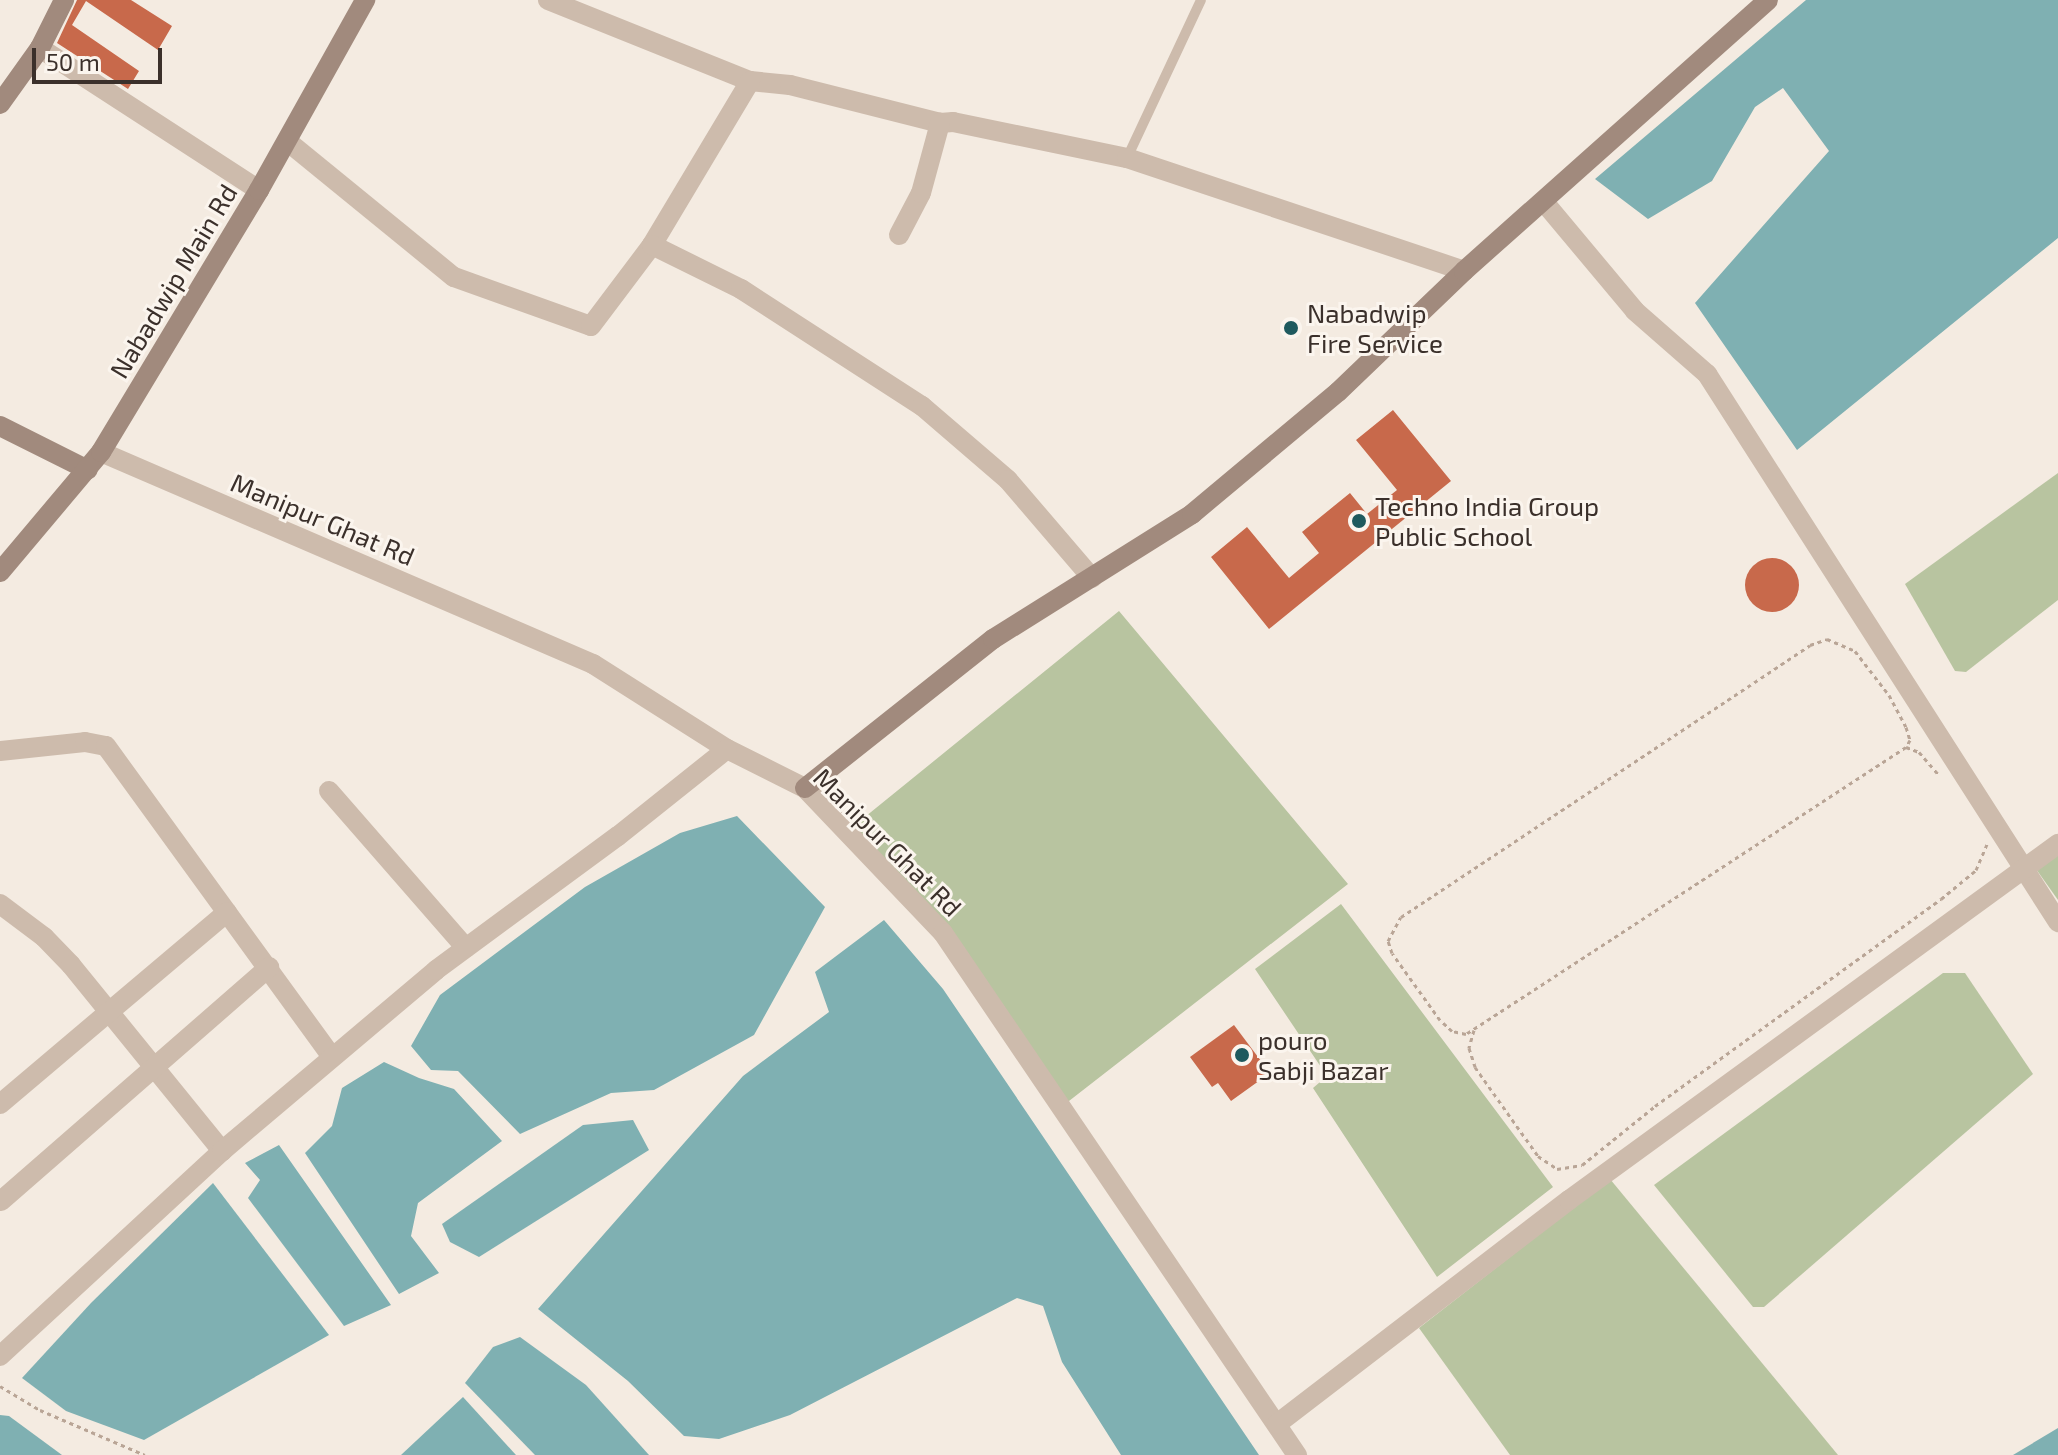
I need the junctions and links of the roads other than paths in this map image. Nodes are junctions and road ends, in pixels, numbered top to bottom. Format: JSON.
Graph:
{"nodes":[{"id":1,"x":64,"y":0,"type":"edge"},
{"id":2,"x":365,"y":0,"type":"edge"},
{"id":3,"x":548,"y":0,"type":"edge"},
{"id":4,"x":1201,"y":0,"type":"edge"},
{"id":5,"x":1768,"y":0,"type":"edge"},
{"id":6,"x":40,"y":48,"type":"junction"},
{"id":7,"x":750,"y":81,"type":"junction"},
{"id":8,"x":0,"y":104,"type":"edge"},
{"id":9,"x":940,"y":123,"type":"junction"},
{"id":10,"x":287,"y":141,"type":"junction"},
{"id":11,"x":1127,"y":158,"type":"junction"},
{"id":12,"x":259,"y":190,"type":"junction"},
{"id":13,"x":1544,"y":202,"type":"junction"},
{"id":14,"x":899,"y":235,"type":"dead end"},
{"id":15,"x":652,"y":245,"type":"junction"},
{"id":16,"x":1464,"y":271,"type":"junction"},
{"id":17,"x":0,"y":426,"type":"edge"},
{"id":18,"x":101,"y":452,"type":"junction"},
{"id":19,"x":88,"y":470,"type":"junction"},
{"id":20,"x":0,"y":572,"type":"edge"},
{"id":21,"x":1092,"y":578,"type":"junction"},
{"id":22,"x":727,"y":749,"type":"junction"},
{"id":23,"x":0,"y":751,"type":"edge"},
{"id":24,"x":805,"y":788,"type":"junction"},
{"id":25,"x":329,"y":791,"type":"dead end"},
{"id":26,"x":2058,"y":844,"type":"edge"},
{"id":27,"x":2024,"y":868,"type":"junction"},
{"id":28,"x":0,"y":904,"type":"edge"},
{"id":29,"x":227,"y":912,"type":"junction"},
{"id":30,"x":2058,"y":922,"type":"edge"},
{"id":31,"x":466,"y":948,"type":"junction"},
{"id":32,"x":269,"y":967,"type":"junction"},
{"id":33,"x":107,"y":1012,"type":"junction"},
{"id":34,"x":332,"y":1057,"type":"junction"},
{"id":35,"x":153,"y":1069,"type":"junction"},
{"id":36,"x":0,"y":1104,"type":"edge"},
{"id":37,"x":222,"y":1151,"type":"junction"},
{"id":38,"x":1,"y":1201,"type":"edge"},
{"id":39,"x":0,"y":1356,"type":"edge"},
{"id":40,"x":1277,"y":1424,"type":"junction"},
{"id":41,"x":1297,"y":1455,"type":"edge"}],
"edges":[{"from":1,"to":6,"type":"street"},
{"from":2,"to":10,"type":"street","name":"Nabadwip Main Rd"},
{"from":3,"to":7,"type":"street"},
{"from":4,"to":11,"type":"lane"},
{"from":5,"to":13,"type":"street"},
{"from":6,"to":8,"type":"street"},
{"from":6,"to":12,"type":"street"},
{"from":7,"to":9,"type":"street"},
{"from":7,"to":15,"type":"street"},
{"from":9,"to":11,"type":"street"},
{"from":9,"to":14,"type":"street"},
{"from":10,"to":12,"type":"street","name":"Nabadwip Main Rd"},
{"from":10,"to":15,"type":"street"},
{"from":11,"to":16,"type":"street"},
{"from":12,"to":18,"type":"street","name":"Nabadwip Main Rd"},
{"from":13,"to":16,"type":"street"},
{"from":13,"to":27,"type":"street"},
{"from":15,"to":21,"type":"street"},
{"from":16,"to":21,"type":"street"},
{"from":17,"to":19,"type":"street"},
{"from":18,"to":19,"type":"street","name":"Nabadwip Main Rd"},
{"from":18,"to":22,"type":"street","name":"Manipur Ghat Rd"},
{"from":19,"to":20,"type":"street","name":"Nabadwip Main Rd"},
{"from":21,"to":24,"type":"street"},
{"from":22,"to":24,"type":"street","name":"Manipur Ghat Rd"},
{"from":22,"to":31,"type":"street"},
{"from":23,"to":29,"type":"street"},
{"from":24,"to":40,"type":"street","name":"Manipur Ghat Rd"},
{"from":25,"to":31,"type":"street"},
{"from":26,"to":27,"type":"street"},
{"from":27,"to":30,"type":"street"},
{"from":27,"to":40,"type":"street"},
{"from":28,"to":33,"type":"street"},
{"from":29,"to":32,"type":"street"},
{"from":29,"to":33,"type":"street"},
{"from":31,"to":34,"type":"street"},
{"from":32,"to":34,"type":"street"},
{"from":32,"to":35,"type":"street"},
{"from":33,"to":35,"type":"street"},
{"from":33,"to":36,"type":"street"},
{"from":34,"to":37,"type":"street"},
{"from":35,"to":37,"type":"street"},
{"from":35,"to":38,"type":"street"},
{"from":37,"to":39,"type":"street"},
{"from":40,"to":41,"type":"street","name":"Manipur Ghat Rd"}]}
